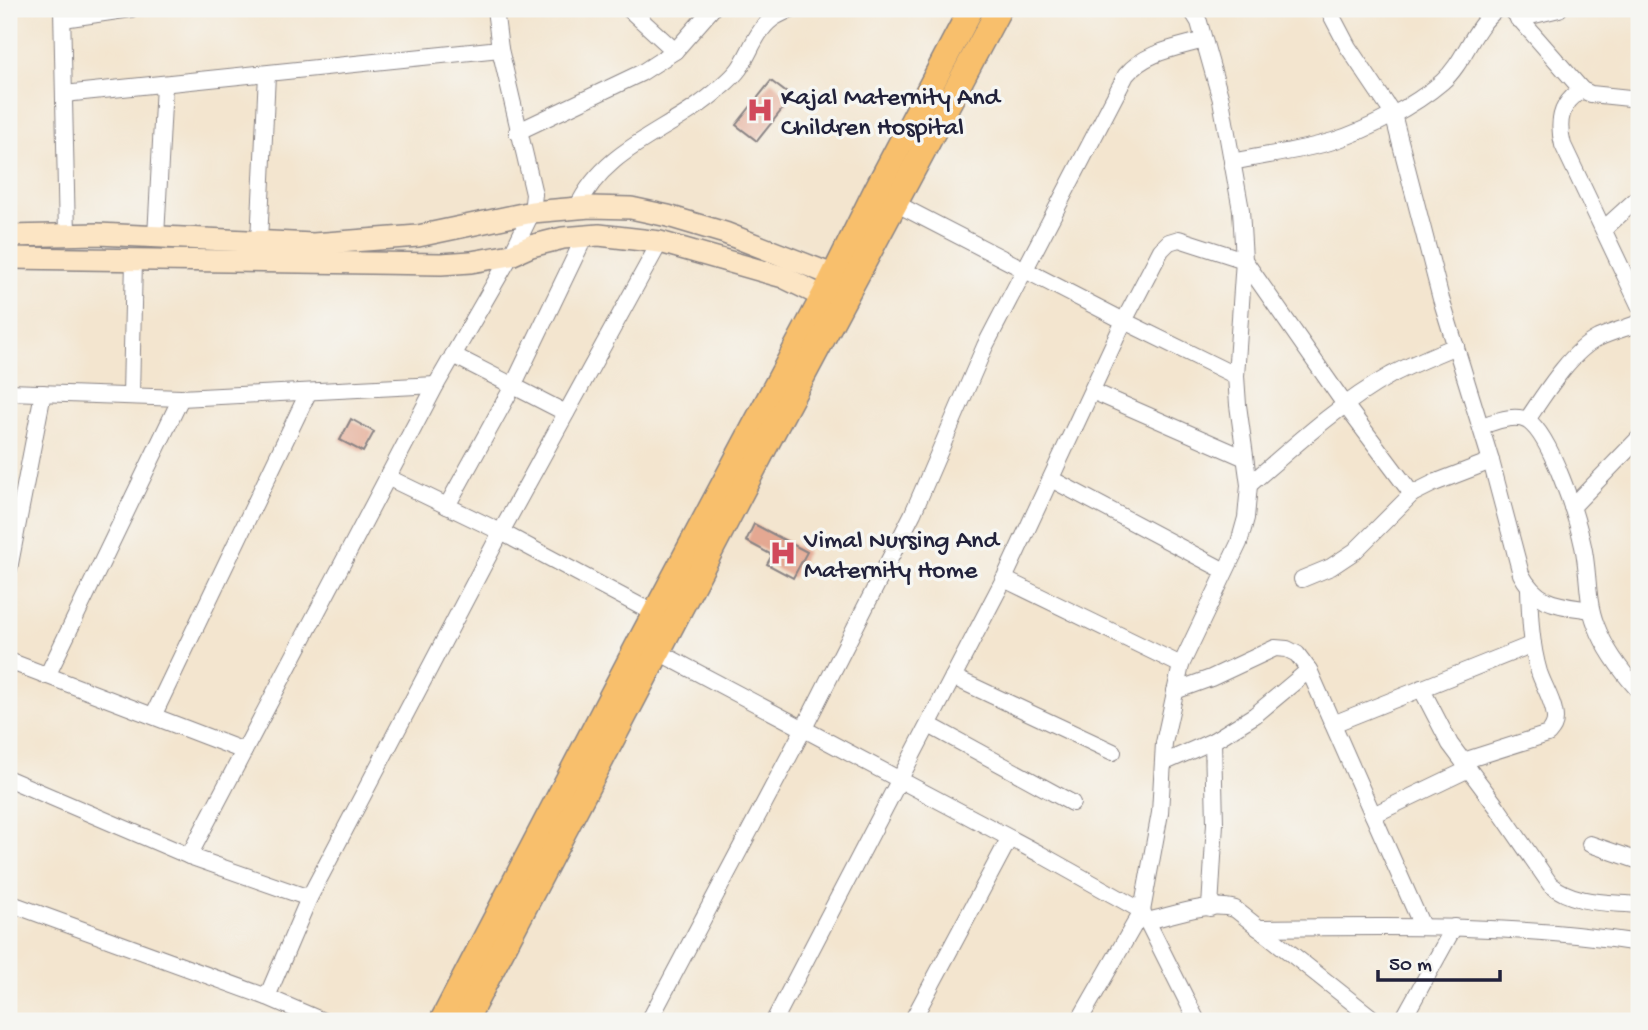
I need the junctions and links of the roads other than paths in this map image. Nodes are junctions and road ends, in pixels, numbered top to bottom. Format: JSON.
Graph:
{"nodes":[{"id":1,"x":131,"y":9,"type":"edge"},
{"id":2,"x":629,"y":9,"type":"edge"},
{"id":3,"x":712,"y":9,"type":"edge"},
{"id":4,"x":791,"y":9,"type":"edge"},
{"id":5,"x":971,"y":9,"type":"edge"},
{"id":6,"x":999,"y":9,"type":"edge"},
{"id":7,"x":1191,"y":9,"type":"edge"},
{"id":8,"x":1328,"y":9,"type":"edge"},
{"id":9,"x":1497,"y":9,"type":"edge"},
{"id":10,"x":1559,"y":9,"type":"edge"},
{"id":11,"x":498,"y":12,"type":"edge"},
{"id":12,"x":62,"y":14,"type":"edge"},
{"id":13,"x":1515,"y":14,"type":"edge"},
{"id":14,"x":1204,"y":40,"type":"junction"},
{"id":15,"x":500,"y":49,"type":"junction"},
{"id":16,"x":675,"y":51,"type":"junction"},
{"id":17,"x":267,"y":74,"type":"junction"},
{"id":18,"x":164,"y":85,"type":"junction"},
{"id":19,"x":1582,"y":90,"type":"junction"},
{"id":20,"x":64,"y":94,"type":"junction"},
{"id":21,"x":1639,"y":99,"type":"edge"},
{"id":22,"x":1393,"y":114,"type":"junction"},
{"id":23,"x":517,"y":132,"type":"junction"},
{"id":24,"x":1232,"y":162,"type":"junction"},
{"id":25,"x":1639,"y":197,"type":"edge"},
{"id":26,"x":895,"y":204,"type":"junction"},
{"id":27,"x":577,"y":208,"type":"junction"},
{"id":28,"x":532,"y":212,"type":"junction"},
{"id":29,"x":1605,"y":228,"type":"junction"},
{"id":30,"x":67,"y":235,"type":"junction"},
{"id":31,"x":9,"y":236,"type":"edge"},
{"id":32,"x":585,"y":236,"type":"junction"},
{"id":33,"x":156,"y":237,"type":"junction"},
{"id":34,"x":259,"y":241,"type":"junction"},
{"id":35,"x":660,"y":242,"type":"junction"},
{"id":36,"x":511,"y":255,"type":"junction"},
{"id":37,"x":9,"y":258,"type":"edge"},
{"id":38,"x":134,"y":259,"type":"junction"},
{"id":39,"x":1244,"y":260,"type":"junction"},
{"id":40,"x":1026,"y":270,"type":"junction"},
{"id":41,"x":844,"y":278,"type":"junction"},
{"id":42,"x":832,"y":301,"type":"junction"},
{"id":43,"x":1639,"y":304,"type":"edge"},
{"id":44,"x":1124,"y":321,"type":"junction"},
{"id":45,"x":1639,"y":323,"type":"edge"},
{"id":46,"x":1456,"y":346,"type":"junction"},
{"id":47,"x":453,"y":355,"type":"junction"},
{"id":48,"x":1236,"y":376,"type":"junction"},
{"id":49,"x":436,"y":385,"type":"junction"},
{"id":50,"x":513,"y":386,"type":"junction"},
{"id":51,"x":1092,"y":391,"type":"junction"},
{"id":52,"x":9,"y":392,"type":"edge"},
{"id":53,"x":43,"y":393,"type":"junction"},
{"id":54,"x":308,"y":393,"type":"junction"},
{"id":55,"x":131,"y":395,"type":"junction"},
{"id":56,"x":181,"y":398,"type":"junction"},
{"id":57,"x":1346,"y":405,"type":"junction"},
{"id":58,"x":566,"y":413,"type":"junction"},
{"id":59,"x":1527,"y":420,"type":"junction"},
{"id":60,"x":1481,"y":426,"type":"junction"},
{"id":61,"x":1639,"y":438,"type":"edge"},
{"id":62,"x":1245,"y":458,"type":"junction"},
{"id":63,"x":1491,"y":461,"type":"junction"},
{"id":64,"x":387,"y":477,"type":"junction"},
{"id":65,"x":1051,"y":479,"type":"junction"},
{"id":66,"x":1249,"y":485,"type":"junction"},
{"id":67,"x":1412,"y":494,"type":"junction"},
{"id":68,"x":447,"y":506,"type":"junction"},
{"id":69,"x":1572,"y":507,"type":"junction"},
{"id":70,"x":501,"y":532,"type":"junction"},
{"id":71,"x":9,"y":569,"type":"edge"},
{"id":72,"x":1225,"y":571,"type":"junction"},
{"id":73,"x":1004,"y":579,"type":"junction"},
{"id":74,"x":1302,"y":579,"type":"dead end"},
{"id":75,"x":1529,"y":589,"type":"junction"},
{"id":76,"x":1591,"y":610,"type":"junction"},
{"id":77,"x":654,"y":614,"type":"junction"},
{"id":78,"x":1533,"y":644,"type":"junction"},
{"id":79,"x":649,"y":647,"type":"junction"},
{"id":80,"x":9,"y":661,"type":"edge"},
{"id":81,"x":1181,"y":665,"type":"junction"},
{"id":82,"x":1309,"y":670,"type":"junction"},
{"id":83,"x":47,"y":677,"type":"junction"},
{"id":84,"x":953,"y":677,"type":"junction"},
{"id":85,"x":1421,"y":688,"type":"junction"},
{"id":86,"x":1175,"y":691,"type":"junction"},
{"id":87,"x":1639,"y":691,"type":"edge"},
{"id":88,"x":154,"y":715,"type":"junction"},
{"id":89,"x":1333,"y":724,"type":"junction"},
{"id":90,"x":929,"y":725,"type":"junction"},
{"id":91,"x":803,"y":730,"type":"junction"},
{"id":92,"x":1213,"y":741,"type":"junction"},
{"id":93,"x":244,"y":751,"type":"junction"},
{"id":94,"x":1113,"y":752,"type":"dead end"},
{"id":95,"x":1163,"y":763,"type":"junction"},
{"id":96,"x":1466,"y":765,"type":"junction"},
{"id":97,"x":9,"y":779,"type":"edge"},
{"id":98,"x":900,"y":781,"type":"junction"},
{"id":99,"x":1072,"y":803,"type":"dead end"},
{"id":100,"x":1373,"y":815,"type":"junction"},
{"id":101,"x":1009,"y":839,"type":"junction"},
{"id":102,"x":1590,"y":844,"type":"dead end"},
{"id":103,"x":188,"y":856,"type":"junction"},
{"id":104,"x":1639,"y":861,"type":"edge"},
{"id":105,"x":309,"y":898,"type":"junction"},
{"id":106,"x":9,"y":903,"type":"edge"},
{"id":107,"x":1639,"y":905,"type":"edge"},
{"id":108,"x":1210,"y":908,"type":"junction"},
{"id":109,"x":1145,"y":916,"type":"junction"},
{"id":110,"x":1422,"y":926,"type":"junction"},
{"id":111,"x":1454,"y":927,"type":"junction"},
{"id":112,"x":1258,"y":929,"type":"junction"},
{"id":113,"x":1639,"y":943,"type":"edge"},
{"id":114,"x":267,"y":997,"type":"junction"},
{"id":115,"x":323,"y":1021,"type":"edge"},
{"id":116,"x":442,"y":1021,"type":"edge"},
{"id":117,"x":465,"y":1021,"type":"edge"},
{"id":118,"x":649,"y":1021,"type":"edge"},
{"id":119,"x":774,"y":1021,"type":"edge"},
{"id":120,"x":912,"y":1021,"type":"edge"},
{"id":121,"x":1079,"y":1021,"type":"edge"},
{"id":122,"x":1197,"y":1021,"type":"edge"},
{"id":123,"x":1376,"y":1021,"type":"edge"},
{"id":124,"x":1402,"y":1021,"type":"edge"}],
"edges":[{"from":1,"to":12,"type":"street"},
{"from":2,"to":16,"type":"street"},
{"from":3,"to":16,"type":"street"},
{"from":4,"to":27,"type":"street"},
{"from":5,"to":41,"type":"main road"},
{"from":6,"to":26,"type":"main road"},
{"from":7,"to":14,"type":"street"},
{"from":8,"to":22,"type":"street"},
{"from":9,"to":22,"type":"street"},
{"from":10,"to":13,"type":"street"},
{"from":11,"to":15,"type":"street"},
{"from":12,"to":20,"type":"street"},
{"from":13,"to":19,"type":"street"},
{"from":14,"to":24,"type":"street"},
{"from":14,"to":40,"type":"street"},
{"from":15,"to":17,"type":"street"},
{"from":15,"to":23,"type":"street"},
{"from":16,"to":23,"type":"street"},
{"from":17,"to":18,"type":"street"},
{"from":17,"to":34,"type":"street"},
{"from":18,"to":20,"type":"street"},
{"from":18,"to":33,"type":"street"},
{"from":19,"to":21,"type":"street"},
{"from":19,"to":29,"type":"street"},
{"from":20,"to":30,"type":"street"},
{"from":22,"to":24,"type":"street"},
{"from":22,"to":46,"type":"street"},
{"from":23,"to":28,"type":"street"},
{"from":24,"to":39,"type":"street"},
{"from":25,"to":29,"type":"street"},
{"from":26,"to":40,"type":"street"},
{"from":26,"to":41,"type":"main road"},
{"from":27,"to":28,"type":"street"},
{"from":27,"to":41,"type":"street"},
{"from":28,"to":34,"type":"street"},
{"from":28,"to":36,"type":"street"},
{"from":29,"to":43,"type":"street"},
{"from":30,"to":31,"type":"street"},
{"from":30,"to":33,"type":"street"},
{"from":32,"to":35,"type":"street"},
{"from":32,"to":36,"type":"street"},
{"from":32,"to":50,"type":"street"},
{"from":33,"to":34,"type":"street"},
{"from":35,"to":42,"type":"street"},
{"from":35,"to":58,"type":"street"},
{"from":36,"to":38,"type":"street"},
{"from":36,"to":47,"type":"street"},
{"from":37,"to":38,"type":"street"},
{"from":38,"to":55,"type":"street"},
{"from":39,"to":44,"type":"street"},
{"from":39,"to":48,"type":"street"},
{"from":39,"to":57,"type":"street"},
{"from":40,"to":44,"type":"street"},
{"from":40,"to":91,"type":"street"},
{"from":41,"to":42,"type":"main road"},
{"from":42,"to":77,"type":"main road"},
{"from":42,"to":79,"type":"main road"},
{"from":44,"to":48,"type":"street"},
{"from":44,"to":51,"type":"street"},
{"from":45,"to":59,"type":"street"},
{"from":46,"to":57,"type":"street"},
{"from":46,"to":60,"type":"street"},
{"from":47,"to":49,"type":"street"},
{"from":47,"to":50,"type":"street"},
{"from":48,"to":62,"type":"street"},
{"from":49,"to":54,"type":"street"},
{"from":49,"to":64,"type":"street"},
{"from":50,"to":58,"type":"street"},
{"from":50,"to":68,"type":"street"},
{"from":51,"to":62,"type":"street"},
{"from":51,"to":65,"type":"street"},
{"from":52,"to":53,"type":"street"},
{"from":53,"to":55,"type":"street"},
{"from":53,"to":71,"type":"street"},
{"from":54,"to":56,"type":"street"},
{"from":54,"to":88,"type":"street"},
{"from":55,"to":56,"type":"street"},
{"from":56,"to":83,"type":"street"},
{"from":57,"to":66,"type":"street"},
{"from":57,"to":67,"type":"street"},
{"from":58,"to":70,"type":"street"},
{"from":59,"to":60,"type":"street"},
{"from":59,"to":69,"type":"street"},
{"from":60,"to":63,"type":"street"},
{"from":61,"to":69,"type":"street"},
{"from":62,"to":66,"type":"street"},
{"from":63,"to":67,"type":"street"},
{"from":63,"to":75,"type":"street"},
{"from":64,"to":68,"type":"street"},
{"from":64,"to":93,"type":"street"},
{"from":65,"to":72,"type":"street"},
{"from":65,"to":73,"type":"street"},
{"from":66,"to":72,"type":"street"},
{"from":67,"to":74,"type":"street"},
{"from":68,"to":70,"type":"street"},
{"from":69,"to":76,"type":"street"},
{"from":70,"to":77,"type":"street"},
{"from":70,"to":105,"type":"street"},
{"from":72,"to":81,"type":"street"},
{"from":73,"to":81,"type":"street"},
{"from":73,"to":84,"type":"street"},
{"from":75,"to":76,"type":"street"},
{"from":75,"to":78,"type":"street"},
{"from":76,"to":87,"type":"street"},
{"from":77,"to":79,"type":"main road"},
{"from":78,"to":85,"type":"street"},
{"from":78,"to":96,"type":"street"},
{"from":79,"to":91,"type":"street"},
{"from":79,"to":116,"type":"main road"},
{"from":79,"to":117,"type":"main road"},
{"from":80,"to":83,"type":"street"},
{"from":81,"to":86,"type":"street"},
{"from":82,"to":86,"type":"street"},
{"from":82,"to":89,"type":"street"},
{"from":82,"to":92,"type":"street"},
{"from":83,"to":88,"type":"street"},
{"from":84,"to":90,"type":"street"},
{"from":84,"to":94,"type":"street"},
{"from":85,"to":89,"type":"street"},
{"from":85,"to":96,"type":"street"},
{"from":86,"to":95,"type":"street"},
{"from":88,"to":93,"type":"street"},
{"from":89,"to":100,"type":"street"},
{"from":90,"to":98,"type":"street"},
{"from":90,"to":99,"type":"street"},
{"from":91,"to":98,"type":"street"},
{"from":91,"to":118,"type":"street"},
{"from":92,"to":95,"type":"street"},
{"from":92,"to":108,"type":"street"},
{"from":93,"to":103,"type":"street"},
{"from":95,"to":109,"type":"street"},
{"from":96,"to":100,"type":"street"},
{"from":96,"to":107,"type":"street"},
{"from":97,"to":103,"type":"street"},
{"from":98,"to":101,"type":"street"},
{"from":98,"to":119,"type":"street"},
{"from":100,"to":110,"type":"street"},
{"from":101,"to":109,"type":"street"},
{"from":101,"to":120,"type":"street"},
{"from":102,"to":104,"type":"street"},
{"from":103,"to":105,"type":"street"},
{"from":105,"to":114,"type":"street"},
{"from":106,"to":114,"type":"street"},
{"from":108,"to":109,"type":"street"},
{"from":108,"to":112,"type":"street"},
{"from":109,"to":121,"type":"street"},
{"from":109,"to":122,"type":"street"},
{"from":110,"to":111,"type":"street"},
{"from":110,"to":112,"type":"street"},
{"from":111,"to":113,"type":"street"},
{"from":111,"to":124,"type":"street"},
{"from":112,"to":123,"type":"street"},
{"from":114,"to":115,"type":"street"}]}
